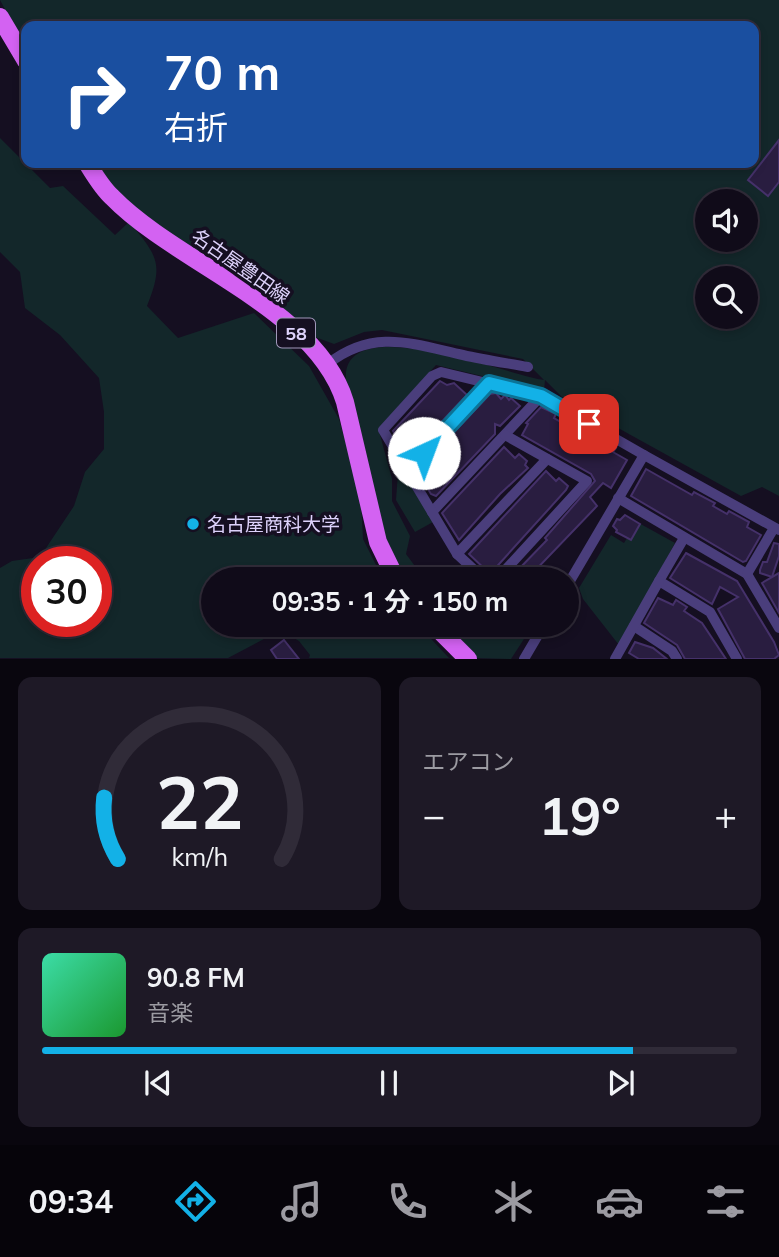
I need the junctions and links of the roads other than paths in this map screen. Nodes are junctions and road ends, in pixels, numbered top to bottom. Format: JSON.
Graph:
{"nodes":[{"id":1,"x":0,"y":17,"type":"edge"},
{"id":2,"x":21,"y":53,"type":"edge"},
{"id":3,"x":91,"y":168,"type":"edge"},
{"id":4,"x":328,"y":364,"type":"junction"},
{"id":5,"x":528,"y":367,"type":"dead end"},
{"id":6,"x":489,"y":383,"type":"junction"},
{"id":7,"x":541,"y":396,"type":"junction"},
{"id":8,"x":505,"y":435,"type":"junction"},
{"id":9,"x":644,"y":455,"type":"junction"},
{"id":10,"x":547,"y":458,"type":"junction"},
{"id":11,"x":407,"y":470,"type":"junction"},
{"id":12,"x":618,"y":499,"type":"junction"},
{"id":13,"x":432,"y":512,"type":"junction"},
{"id":14,"x":776,"y":529,"type":"edge"},
{"id":15,"x":684,"y":538,"type":"junction"},
{"id":16,"x":457,"y":554,"type":"junction"},
{"id":17,"x":390,"y":567,"type":"edge"},
{"id":18,"x":471,"y":567,"type":"edge"},
{"id":19,"x":509,"y":567,"type":"edge"},
{"id":20,"x":578,"y":567,"type":"edge"},
{"id":21,"x":747,"y":574,"type":"junction"},
{"id":22,"x":660,"y":581,"type":"junction"},
{"id":23,"x":634,"y":626,"type":"junction"},
{"id":24,"x":779,"y":628,"type":"edge"},
{"id":25,"x":446,"y":637,"type":"edge"},
{"id":26,"x":537,"y":637,"type":"edge"},
{"id":27,"x":468,"y":659,"type":"edge"},
{"id":28,"x":524,"y":659,"type":"edge"},
{"id":29,"x":615,"y":659,"type":"edge"},
{"id":30,"x":677,"y":659,"type":"edge"},
{"id":31,"x":737,"y":659,"type":"edge"}],
"edges":[{"from":1,"to":2,"type":"main road"},
{"from":3,"to":4,"type":"main road","name":"名古屋豊田線","number":"58"},
{"from":4,"to":5,"type":"street"},
{"from":4,"to":17,"type":"main road","name":"名古屋豊田線","number":"58"},
{"from":6,"to":7,"type":"street"},
{"from":6,"to":11,"type":"street"},
{"from":6,"to":11,"type":"street"},
{"from":7,"to":8,"type":"street"},
{"from":7,"to":9,"type":"street"},
{"from":8,"to":10,"type":"street"},
{"from":8,"to":13,"type":"street"},
{"from":9,"to":12,"type":"street"},
{"from":9,"to":14,"type":"street"},
{"from":10,"to":16,"type":"street"},
{"from":10,"to":19,"type":"street"},
{"from":11,"to":13,"type":"street"},
{"from":12,"to":15,"type":"street"},
{"from":12,"to":20,"type":"street"},
{"from":13,"to":16,"type":"street"},
{"from":14,"to":21,"type":"street"},
{"from":15,"to":21,"type":"street"},
{"from":15,"to":22,"type":"street"},
{"from":16,"to":18,"type":"street"},
{"from":21,"to":24,"type":"street"},
{"from":22,"to":23,"type":"street"},
{"from":22,"to":31,"type":"street"},
{"from":23,"to":29,"type":"street"},
{"from":23,"to":30,"type":"street"},
{"from":25,"to":27,"type":"main road"},
{"from":26,"to":28,"type":"street"}]}
